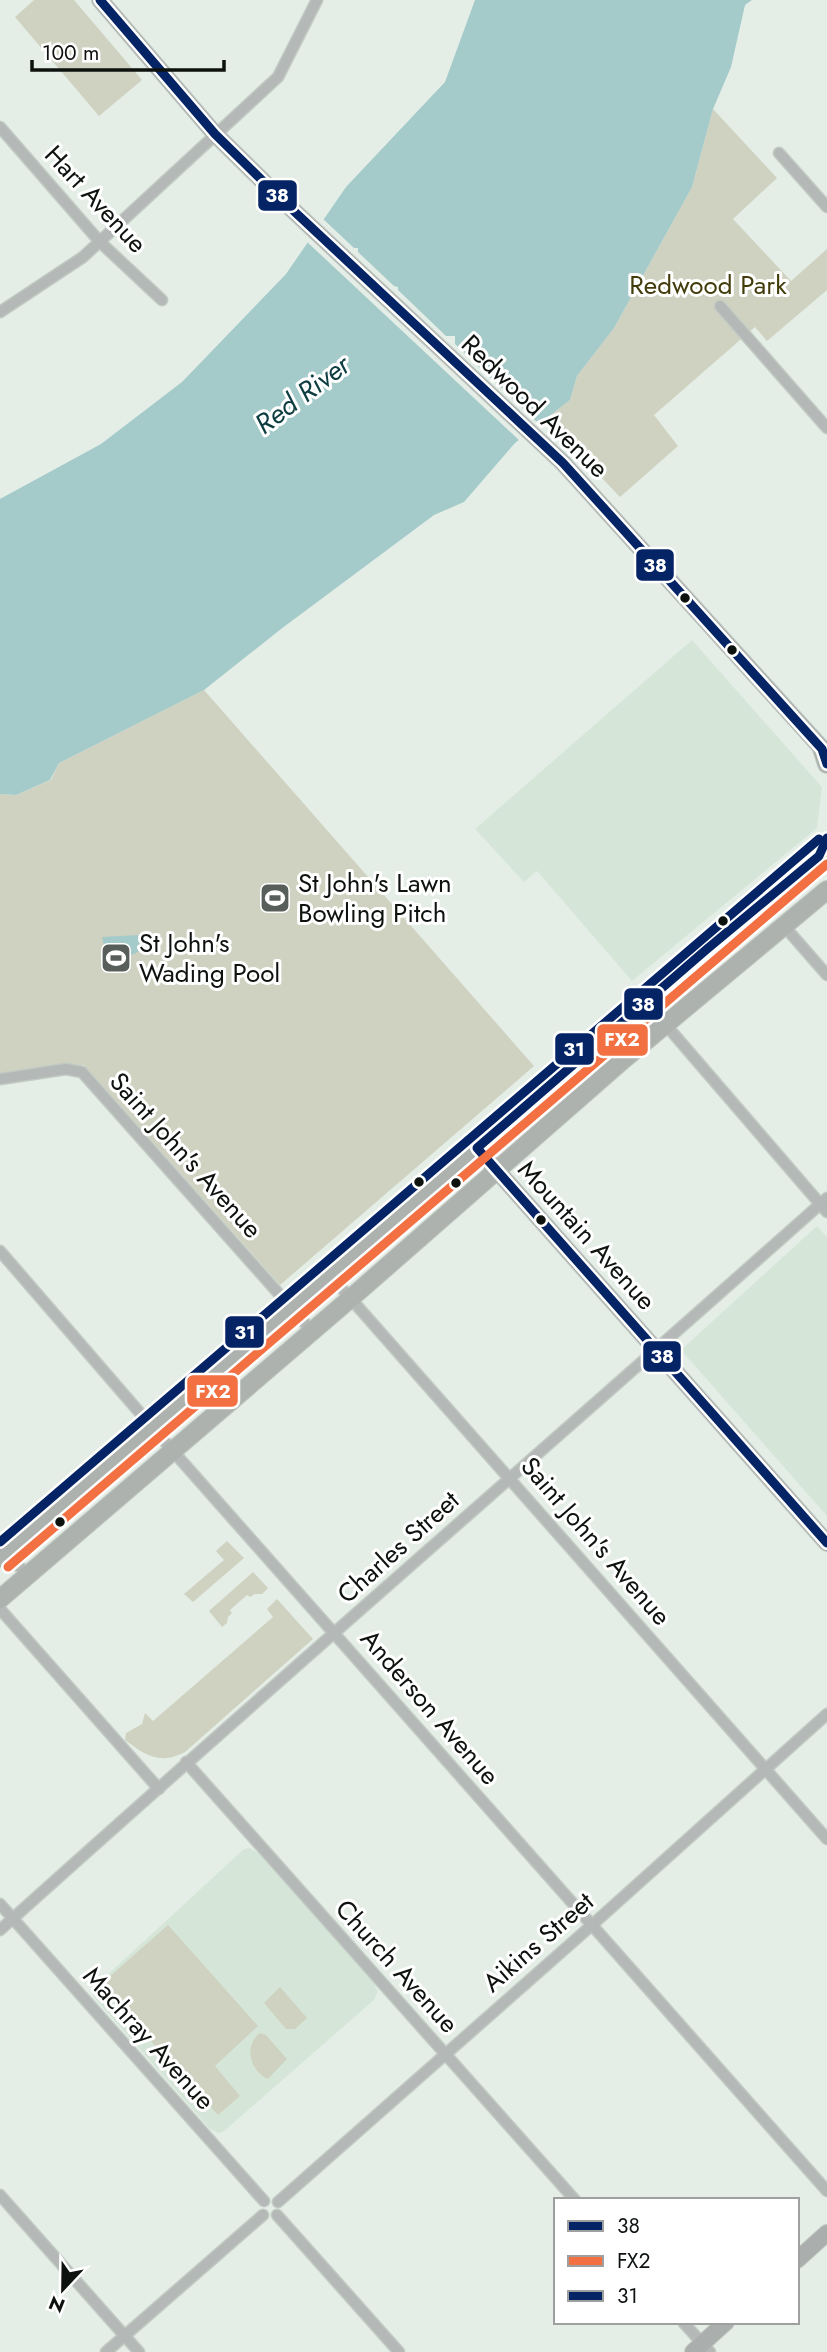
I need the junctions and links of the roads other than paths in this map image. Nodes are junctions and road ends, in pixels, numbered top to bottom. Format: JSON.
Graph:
{"nodes":[{"id":1,"x":100,"y":0,"type":"edge"},
{"id":2,"x":317,"y":0,"type":"edge"},
{"id":3,"x":0,"y":127,"type":"edge"},
{"id":4,"x":215,"y":134,"type":"junction"},
{"id":5,"x":779,"y":153,"type":"dead end"},
{"id":6,"x":827,"y":207,"type":"edge"},
{"id":7,"x":100,"y":242,"type":"junction"},
{"id":8,"x":162,"y":300,"type":"dead end"},
{"id":9,"x":720,"y":306,"type":"dead end"},
{"id":10,"x":0,"y":312,"type":"edge"},
{"id":11,"x":827,"y":428,"type":"edge"},
{"id":12,"x":826,"y":754,"type":"edge"},
{"id":13,"x":827,"y":838,"type":"edge"},
{"id":14,"x":823,"y":852,"type":"edge"},
{"id":15,"x":827,"y":890,"type":"edge"},
{"id":16,"x":785,"y":927,"type":"junction"},
{"id":17,"x":827,"y":975,"type":"edge"},
{"id":18,"x":644,"y":1003,"type":"junction"},
{"id":19,"x":666,"y":1025,"type":"junction"},
{"id":20,"x":0,"y":1079,"type":"edge"},
{"id":21,"x":477,"y":1148,"type":"junction"},
{"id":22,"x":498,"y":1171,"type":"junction"},
{"id":23,"x":825,"y":1204,"type":"edge"},
{"id":24,"x":1,"y":1254,"type":"edge"},
{"id":25,"x":330,"y":1274,"type":"junction"},
{"id":26,"x":351,"y":1298,"type":"junction"},
{"id":27,"x":291,"y":1307,"type":"junction"},
{"id":28,"x":311,"y":1330,"type":"junction"},
{"id":29,"x":656,"y":1350,"type":"junction"},
{"id":30,"x":153,"y":1426,"type":"junction"},
{"id":31,"x":172,"y":1450,"type":"junction"},
{"id":32,"x":510,"y":1478,"type":"junction"},
{"id":33,"x":827,"y":1544,"type":"edge"},
{"id":34,"x":2,"y":1552,"type":"edge"},
{"id":35,"x":27,"y":1575,"type":"junction"},
{"id":36,"x":0,"y":1599,"type":"edge"},
{"id":37,"x":0,"y":1609,"type":"edge"},
{"id":38,"x":335,"y":1634,"type":"junction"},
{"id":39,"x":827,"y":1714,"type":"edge"},
{"id":40,"x":186,"y":1762,"type":"junction"},
{"id":41,"x":765,"y":1768,"type":"junction"},
{"id":42,"x":159,"y":1789,"type":"junction"},
{"id":43,"x":827,"y":1839,"type":"edge"},
{"id":44,"x":0,"y":1905,"type":"edge"},
{"id":45,"x":13,"y":1919,"type":"junction"},
{"id":46,"x":592,"y":1925,"type":"junction"},
{"id":47,"x":0,"y":1930,"type":"edge"},
{"id":48,"x":445,"y":2054,"type":"junction"},
{"id":49,"x":827,"y":2191,"type":"edge"},
{"id":50,"x":0,"y":2195,"type":"edge"},
{"id":51,"x":573,"y":2198,"type":"edge"},
{"id":52,"x":264,"y":2201,"type":"junction"},
{"id":53,"x":278,"y":2202,"type":"junction"},
{"id":54,"x":263,"y":2215,"type":"junction"},
{"id":55,"x":277,"y":2215,"type":"junction"},
{"id":56,"x":827,"y":2233,"type":"edge"},
{"id":57,"x":799,"y":2258,"type":"edge"},
{"id":58,"x":684,"y":2324,"type":"edge"},
{"id":59,"x":724,"y":2324,"type":"edge"},
{"id":60,"x":124,"y":2336,"type":"junction"},
{"id":61,"x":702,"y":2349,"type":"edge"},
{"id":62,"x":106,"y":2352,"type":"edge"},
{"id":63,"x":139,"y":2352,"type":"edge"},
{"id":64,"x":399,"y":2352,"type":"edge"}],
"edges":[{"from":1,"to":4,"type":"main road","name":"Redwood Avenue"},
{"from":2,"to":4,"type":"street"},
{"from":3,"to":7,"type":"street","name":"Hart Avenue"},
{"from":4,"to":7,"type":"street"},
{"from":4,"to":12,"type":"main road","name":"Redwood Avenue"},
{"from":5,"to":6,"type":"street"},
{"from":7,"to":8,"type":"street","name":"Hart Avenue"},
{"from":7,"to":10,"type":"street"},
{"from":9,"to":11,"type":"street"},
{"from":13,"to":14,"type":"main road"},
{"from":14,"to":18,"type":"main road"},
{"from":15,"to":16,"type":"main road"},
{"from":16,"to":17,"type":"street"},
{"from":16,"to":19,"type":"main road"},
{"from":18,"to":19,"type":"street"},
{"from":18,"to":21,"type":"main road"},
{"from":19,"to":22,"type":"main road"},
{"from":19,"to":23,"type":"street"},
{"from":20,"to":27,"type":"street","name":"Saint John's Avenue"},
{"from":21,"to":22,"type":"main road","name":"Mountain Avenue"},
{"from":21,"to":25,"type":"main road"},
{"from":22,"to":26,"type":"main road"},
{"from":22,"to":29,"type":"main road","name":"Mountain Avenue"},
{"from":23,"to":29,"type":"street","name":"Charles Street"},
{"from":24,"to":30,"type":"street","name":"Anderson Avenue"},
{"from":25,"to":26,"type":"street","name":"Saint John's Avenue"},
{"from":25,"to":27,"type":"main road"},
{"from":26,"to":28,"type":"main road"},
{"from":26,"to":32,"type":"street","name":"Saint John's Avenue"},
{"from":27,"to":28,"type":"street","name":"Saint John's Avenue"},
{"from":27,"to":30,"type":"main road"},
{"from":28,"to":31,"type":"main road"},
{"from":29,"to":32,"type":"street","name":"Charles Street"},
{"from":29,"to":33,"type":"main road","name":"Mountain Avenue"},
{"from":30,"to":31,"type":"street","name":"Anderson Avenue"},
{"from":30,"to":34,"type":"main road"},
{"from":31,"to":35,"type":"main road"},
{"from":31,"to":38,"type":"street","name":"Anderson Avenue"},
{"from":32,"to":38,"type":"street","name":"Charles Street"},
{"from":32,"to":41,"type":"street","name":"Saint John's Avenue"},
{"from":34,"to":35,"type":"street"},
{"from":35,"to":36,"type":"main road"},
{"from":37,"to":42,"type":"street"},
{"from":38,"to":40,"type":"street","name":"Charles Street"},
{"from":38,"to":46,"type":"street","name":"Anderson Avenue"},
{"from":39,"to":41,"type":"street","name":"Aikins Street"},
{"from":40,"to":42,"type":"street","name":"Charles Street"},
{"from":40,"to":48,"type":"street","name":"Church Avenue"},
{"from":41,"to":43,"type":"street","name":"Saint John's Avenue"},
{"from":41,"to":46,"type":"street","name":"Aikins Street"},
{"from":42,"to":45,"type":"street","name":"Charles Street"},
{"from":44,"to":45,"type":"street","name":"Machray Avenue"},
{"from":45,"to":47,"type":"street","name":"Charles Street"},
{"from":45,"to":52,"type":"street","name":"Machray Avenue"},
{"from":46,"to":48,"type":"street","name":"Aikins Street"},
{"from":46,"to":49,"type":"street","name":"Anderson Avenue"},
{"from":48,"to":51,"type":"street","name":"Church Avenue"},
{"from":48,"to":53,"type":"street","name":"Aikins Street"},
{"from":50,"to":60,"type":"street"},
{"from":52,"to":53,"type":"street"},
{"from":52,"to":54,"type":"street"},
{"from":53,"to":55,"type":"street"},
{"from":54,"to":55,"type":"street"},
{"from":54,"to":60,"type":"street"},
{"from":55,"to":64,"type":"street"},
{"from":56,"to":57,"type":"main road"},
{"from":58,"to":61,"type":"street"},
{"from":59,"to":61,"type":"main road"},
{"from":60,"to":62,"type":"street"},
{"from":60,"to":63,"type":"street"}]}
